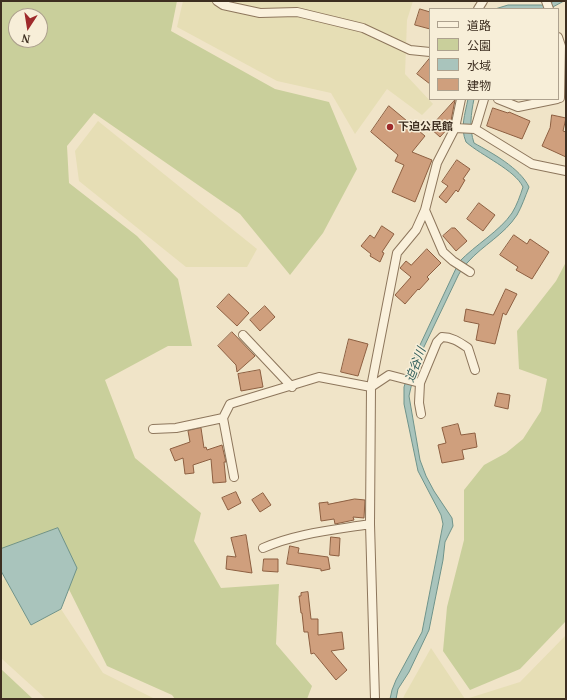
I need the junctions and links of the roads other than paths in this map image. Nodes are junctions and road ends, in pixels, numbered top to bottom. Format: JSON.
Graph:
{"nodes":[{"id":1,"x":217,"y":1,"type":"edge"},
{"id":2,"x":559,"y":40,"type":"edge"},
{"id":3,"x":429,"y":52,"type":"edge"},
{"id":4,"x":560,"y":98,"type":"edge"},
{"id":5,"x":461,"y":100,"type":"edge"},
{"id":6,"x":484,"y":100,"type":"edge"},
{"id":7,"x":500,"y":100,"type":"edge"},
{"id":8,"x":551,"y":100,"type":"edge"},
{"id":9,"x":458,"y":128,"type":"junction"},
{"id":10,"x":475,"y":128,"type":"junction"},
{"id":11,"x":566,"y":171,"type":"edge"},
{"id":12,"x":426,"y":210,"type":"junction"},
{"id":13,"x":468,"y":271,"type":"dead end"},
{"id":14,"x":243,"y":335,"type":"dead end"},
{"id":15,"x":474,"y":370,"type":"dead end"},
{"id":16,"x":418,"y":383,"type":"junction"},
{"id":17,"x":292,"y":387,"type":"junction"},
{"id":18,"x":371,"y":387,"type":"junction"},
{"id":19,"x":421,"y":414,"type":"dead end"},
{"id":20,"x":223,"y":418,"type":"junction"},
{"id":21,"x":153,"y":429,"type":"dead end"},
{"id":22,"x":234,"y":476,"type":"dead end"},
{"id":23,"x":370,"y":524,"type":"junction"},
{"id":24,"x":264,"y":548,"type":"dead end"},
{"id":25,"x":375,"y":699,"type":"edge"}],
"edges":[{"from":1,"to":3,"type":"street"},
{"from":2,"to":4,"type":"street"},
{"from":5,"to":9,"type":"street"},
{"from":6,"to":10,"type":"street"},
{"from":7,"to":8,"type":"street"},
{"from":9,"to":10,"type":"street"},
{"from":9,"to":12,"type":"street"},
{"from":10,"to":11,"type":"street"},
{"from":12,"to":13,"type":"street"},
{"from":12,"to":18,"type":"street"},
{"from":14,"to":17,"type":"street"},
{"from":15,"to":16,"type":"street"},
{"from":16,"to":18,"type":"street"},
{"from":16,"to":19,"type":"street"},
{"from":17,"to":18,"type":"street"},
{"from":17,"to":20,"type":"street"},
{"from":18,"to":23,"type":"street"},
{"from":20,"to":21,"type":"street"},
{"from":20,"to":22,"type":"street"},
{"from":23,"to":24,"type":"street"},
{"from":23,"to":25,"type":"street"}]}
